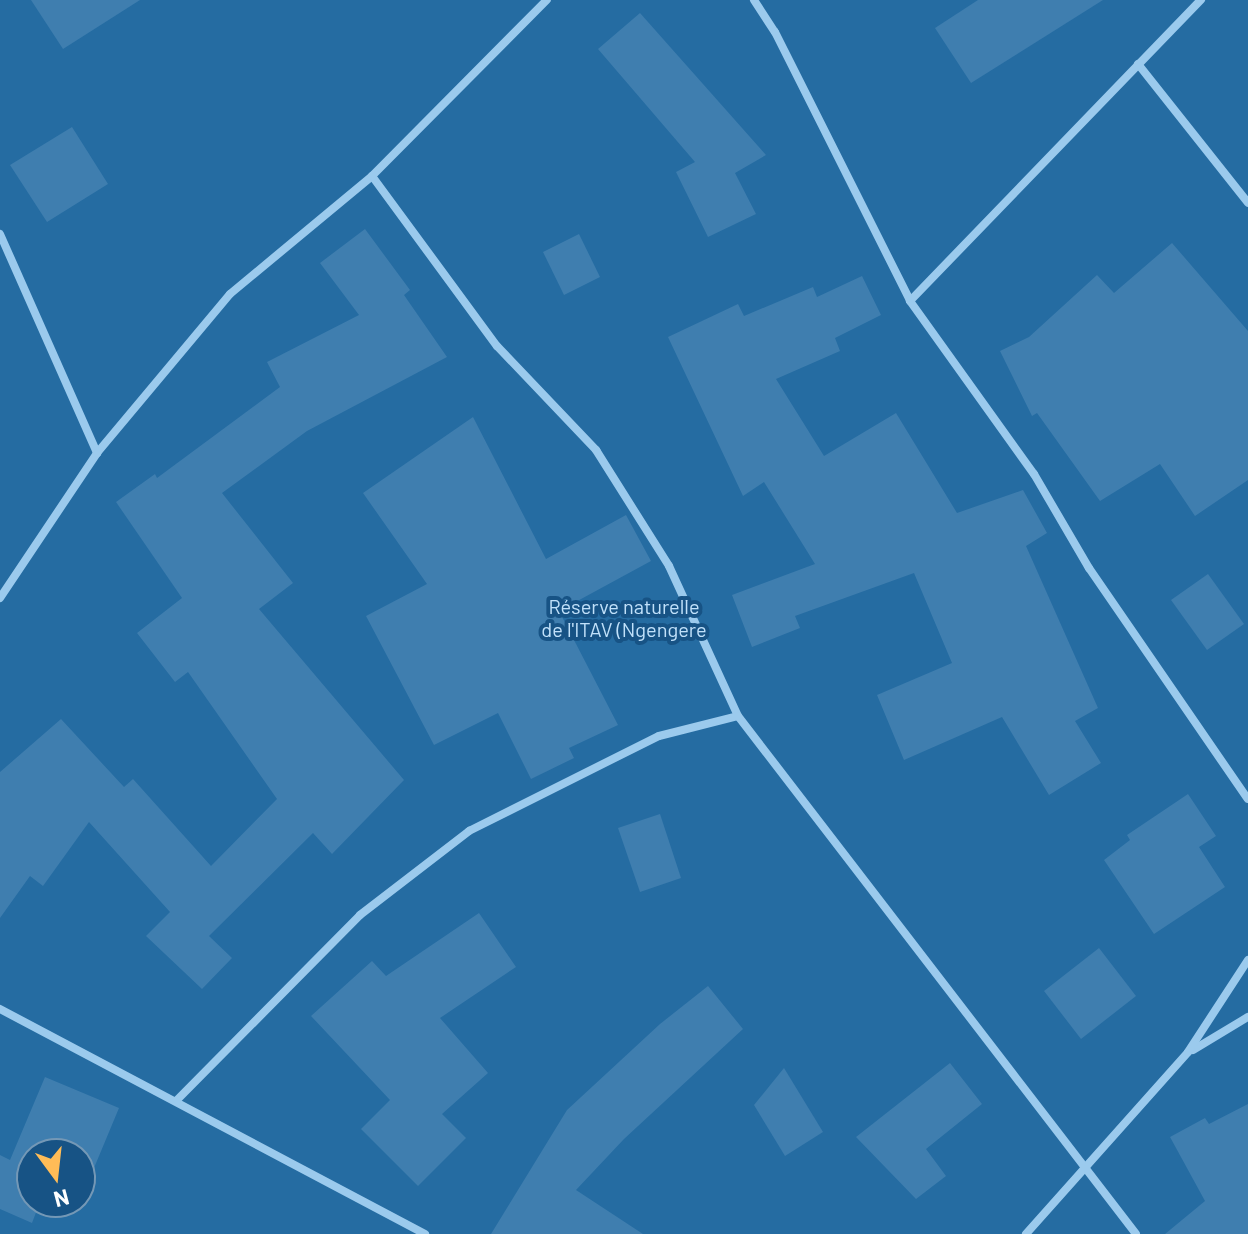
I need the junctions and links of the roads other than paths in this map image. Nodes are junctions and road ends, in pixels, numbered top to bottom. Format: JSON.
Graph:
{"nodes":[{"id":1,"x":547,"y":0,"type":"edge"},
{"id":2,"x":754,"y":0,"type":"edge"},
{"id":3,"x":1201,"y":0,"type":"edge"},
{"id":4,"x":1138,"y":64,"type":"junction"},
{"id":5,"x":372,"y":176,"type":"junction"},
{"id":6,"x":1248,"y":203,"type":"edge"},
{"id":7,"x":0,"y":234,"type":"edge"},
{"id":8,"x":910,"y":301,"type":"junction"},
{"id":9,"x":97,"y":453,"type":"junction"},
{"id":10,"x":0,"y":598,"type":"edge"},
{"id":11,"x":738,"y":716,"type":"junction"},
{"id":12,"x":1248,"y":799,"type":"edge"},
{"id":13,"x":1248,"y":960,"type":"edge"},
{"id":14,"x":0,"y":1009,"type":"edge"},
{"id":15,"x":1248,"y":1017,"type":"edge"},
{"id":16,"x":1188,"y":1052,"type":"junction"},
{"id":17,"x":177,"y":1100,"type":"junction"},
{"id":18,"x":1085,"y":1171,"type":"junction"},
{"id":19,"x":425,"y":1234,"type":"edge"},
{"id":20,"x":1026,"y":1234,"type":"edge"},
{"id":21,"x":1136,"y":1234,"type":"edge"}],
"edges":[{"from":1,"to":5,"type":"street"},
{"from":2,"to":8,"type":"street"},
{"from":3,"to":4,"type":"street"},
{"from":4,"to":6,"type":"street"},
{"from":4,"to":8,"type":"street"},
{"from":5,"to":9,"type":"street"},
{"from":5,"to":11,"type":"street"},
{"from":7,"to":9,"type":"street"},
{"from":8,"to":12,"type":"street"},
{"from":9,"to":10,"type":"street"},
{"from":11,"to":17,"type":"street"},
{"from":11,"to":18,"type":"street"},
{"from":13,"to":16,"type":"street"},
{"from":14,"to":17,"type":"street"},
{"from":15,"to":16,"type":"street"},
{"from":16,"to":18,"type":"street"},
{"from":17,"to":19,"type":"street"},
{"from":18,"to":20,"type":"street"},
{"from":18,"to":21,"type":"street"}]}
